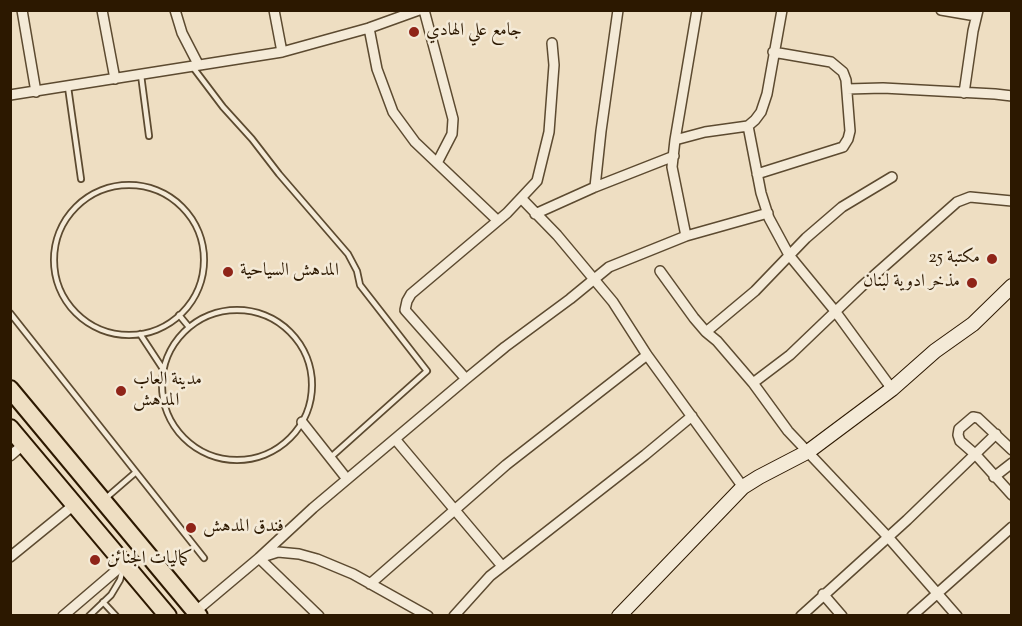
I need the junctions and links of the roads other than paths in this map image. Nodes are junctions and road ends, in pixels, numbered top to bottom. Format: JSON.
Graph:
{"nodes":[{"id":1,"x":22,"y":10,"type":"edge"},
{"id":2,"x":102,"y":10,"type":"edge"},
{"id":3,"x":175,"y":10,"type":"edge"},
{"id":4,"x":274,"y":10,"type":"edge"},
{"id":5,"x":419,"y":10,"type":"edge"},
{"id":6,"x":424,"y":10,"type":"edge"},
{"id":7,"x":618,"y":10,"type":"edge"},
{"id":8,"x":697,"y":10,"type":"edge"},
{"id":9,"x":782,"y":10,"type":"edge"},
{"id":10,"x":941,"y":10,"type":"edge"},
{"id":11,"x":977,"y":13,"type":"edge"},
{"id":12,"x":369,"y":28,"type":"junction"},
{"id":13,"x":552,"y":44,"type":"dead end"},
{"id":14,"x":282,"y":52,"type":"junction"},
{"id":15,"x":773,"y":52,"type":"junction"},
{"id":16,"x":195,"y":65,"type":"junction"},
{"id":17,"x":141,"y":75,"type":"junction"},
{"id":18,"x":115,"y":79,"type":"junction"},
{"id":19,"x":68,"y":87,"type":"junction"},
{"id":20,"x":847,"y":89,"type":"junction"},
{"id":21,"x":36,"y":92,"type":"junction"},
{"id":22,"x":964,"y":93,"type":"junction"},
{"id":23,"x":10,"y":95,"type":"edge"},
{"id":24,"x":1011,"y":96,"type":"edge"},
{"id":25,"x":748,"y":126,"type":"junction"},
{"id":26,"x":149,"y":136,"type":"dead end"},
{"id":27,"x":675,"y":140,"type":"junction"},
{"id":28,"x":674,"y":156,"type":"junction"},
{"id":29,"x":437,"y":163,"type":"junction"},
{"id":30,"x":757,"y":174,"type":"junction"},
{"id":31,"x":892,"y":177,"type":"dead end"},
{"id":32,"x":81,"y":179,"type":"dead end"},
{"id":33,"x":595,"y":187,"type":"junction"},
{"id":34,"x":522,"y":199,"type":"junction"},
{"id":35,"x":1011,"y":201,"type":"edge"},
{"id":36,"x":768,"y":213,"type":"junction"},
{"id":37,"x":535,"y":214,"type":"junction"},
{"id":38,"x":497,"y":220,"type":"junction"},
{"id":39,"x":686,"y":236,"type":"junction"},
{"id":40,"x":789,"y":255,"type":"junction"},
{"id":41,"x":660,"y":271,"type":"dead end"},
{"id":42,"x":594,"y":279,"type":"junction"},
{"id":43,"x":1007,"y":291,"type":"edge"},
{"id":44,"x":1011,"y":307,"type":"edge"},
{"id":45,"x":835,"y":311,"type":"junction"},
{"id":46,"x":10,"y":313,"type":"edge"},
{"id":47,"x":179,"y":315,"type":"junction"},
{"id":48,"x":189,"y":327,"type":"junction"},
{"id":49,"x":706,"y":332,"type":"junction"},
{"id":50,"x":140,"y":334,"type":"junction"},
{"id":51,"x":647,"y":355,"type":"junction"},
{"id":52,"x":164,"y":370,"type":"junction"},
{"id":53,"x":466,"y":379,"type":"junction"},
{"id":54,"x":753,"y":383,"type":"junction"},
{"id":55,"x":10,"y":388,"type":"edge"},
{"id":56,"x":892,"y":389,"type":"junction"},
{"id":57,"x":692,"y":416,"type":"junction"},
{"id":58,"x":302,"y":422,"type":"junction"},
{"id":59,"x":10,"y":428,"type":"edge"},
{"id":60,"x":996,"y":434,"type":"junction"},
{"id":61,"x":395,"y":439,"type":"junction"},
{"id":62,"x":24,"y":444,"type":"junction"},
{"id":63,"x":1011,"y":450,"type":"edge"},
{"id":64,"x":809,"y":451,"type":"junction"},
{"id":65,"x":976,"y":455,"type":"junction"},
{"id":66,"x":10,"y":456,"type":"edge"},
{"id":67,"x":331,"y":457,"type":"junction"},
{"id":68,"x":1011,"y":463,"type":"edge"},
{"id":69,"x":136,"y":472,"type":"junction"},
{"id":70,"x":994,"y":477,"type":"junction"},
{"id":71,"x":347,"y":479,"type":"junction"},
{"id":72,"x":743,"y":488,"type":"junction"},
{"id":73,"x":1011,"y":495,"type":"edge"},
{"id":74,"x":104,"y":500,"type":"junction"},
{"id":75,"x":75,"y":504,"type":"junction"},
{"id":76,"x":454,"y":511,"type":"junction"},
{"id":77,"x":1011,"y":527,"type":"edge"},
{"id":78,"x":888,"y":537,"type":"junction"},
{"id":79,"x":10,"y":557,"type":"edge"},
{"id":80,"x":204,"y":558,"type":"dead end"},
{"id":81,"x":259,"y":558,"type":"junction"},
{"id":82,"x":124,"y":564,"type":"junction"},
{"id":83,"x":502,"y":566,"type":"junction"},
{"id":84,"x":370,"y":584,"type":"junction"},
{"id":85,"x":938,"y":593,"type":"junction"},
{"id":86,"x":823,"y":594,"type":"junction"},
{"id":87,"x":103,"y":602,"type":"junction"},
{"id":88,"x":197,"y":613,"type":"edge"},
{"id":89,"x":63,"y":615,"type":"edge"},
{"id":90,"x":89,"y":615,"type":"edge"},
{"id":91,"x":116,"y":615,"type":"edge"},
{"id":92,"x":168,"y":615,"type":"edge"},
{"id":93,"x":319,"y":615,"type":"edge"},
{"id":94,"x":428,"y":615,"type":"edge"},
{"id":95,"x":454,"y":615,"type":"edge"},
{"id":96,"x":619,"y":615,"type":"edge"},
{"id":97,"x":801,"y":615,"type":"edge"},
{"id":98,"x":842,"y":615,"type":"edge"},
{"id":99,"x":912,"y":615,"type":"edge"},
{"id":100,"x":957,"y":615,"type":"edge"}],
"edges":[{"from":1,"to":21,"type":"street"},
{"from":2,"to":18,"type":"street"},
{"from":3,"to":16,"type":"street"},
{"from":4,"to":14,"type":"street"},
{"from":5,"to":12,"type":"street"},
{"from":6,"to":29,"type":"street"},
{"from":7,"to":33,"type":"street"},
{"from":8,"to":27,"type":"street"},
{"from":9,"to":15,"type":"street"},
{"from":10,"to":11,"type":"street"},
{"from":11,"to":22,"type":"street"},
{"from":12,"to":14,"type":"street"},
{"from":12,"to":29,"type":"street"},
{"from":13,"to":34,"type":"street"},
{"from":14,"to":16,"type":"street"},
{"from":15,"to":20,"type":"street"},
{"from":15,"to":25,"type":"street"},
{"from":16,"to":17,"type":"street"},
{"from":16,"to":67,"type":"lane"},
{"from":17,"to":18,"type":"street"},
{"from":17,"to":26,"type":"lane"},
{"from":18,"to":19,"type":"street"},
{"from":19,"to":21,"type":"street"},
{"from":19,"to":32,"type":"lane"},
{"from":20,"to":22,"type":"street"},
{"from":20,"to":30,"type":"street"},
{"from":21,"to":23,"type":"street"},
{"from":22,"to":24,"type":"street"},
{"from":25,"to":27,"type":"street"},
{"from":25,"to":30,"type":"street"},
{"from":27,"to":28,"type":"street"},
{"from":28,"to":33,"type":"street"},
{"from":28,"to":39,"type":"street"},
{"from":29,"to":38,"type":"street"},
{"from":30,"to":36,"type":"street"},
{"from":31,"to":40,"type":"street"},
{"from":33,"to":37,"type":"street"},
{"from":34,"to":37,"type":"street"},
{"from":34,"to":38,"type":"street"},
{"from":35,"to":45,"type":"street"},
{"from":36,"to":39,"type":"street"},
{"from":36,"to":40,"type":"street"},
{"from":37,"to":42,"type":"street"},
{"from":38,"to":53,"type":"street"},
{"from":39,"to":42,"type":"street"},
{"from":40,"to":45,"type":"street"},
{"from":40,"to":49,"type":"street"},
{"from":41,"to":49,"type":"street"},
{"from":42,"to":51,"type":"street"},
{"from":42,"to":53,"type":"street"},
{"from":43,"to":44,"type":"street"},
{"from":43,"to":56,"type":"street"},
{"from":45,"to":54,"type":"street"},
{"from":45,"to":56,"type":"street"},
{"from":46,"to":69,"type":"lane"},
{"from":47,"to":48,"type":"lane"},
{"from":47,"to":50,"type":"lane"},
{"from":47,"to":50,"type":"lane"},
{"from":48,"to":52,"type":"lane"},
{"from":48,"to":58,"type":"lane"},
{"from":49,"to":54,"type":"street"},
{"from":50,"to":52,"type":"lane"},
{"from":51,"to":57,"type":"street"},
{"from":51,"to":76,"type":"street"},
{"from":52,"to":58,"type":"lane"},
{"from":53,"to":61,"type":"street"},
{"from":54,"to":64,"type":"street"},
{"from":55,"to":74,"type":"highway"},
{"from":56,"to":64,"type":"street"},
{"from":57,"to":72,"type":"street"},
{"from":57,"to":83,"type":"street"},
{"from":58,"to":67,"type":"street"},
{"from":59,"to":62,"type":"highway"},
{"from":60,"to":63,"type":"street"},
{"from":60,"to":65,"type":"street"},
{"from":60,"to":65,"type":"street"},
{"from":61,"to":71,"type":"street"},
{"from":61,"to":76,"type":"street"},
{"from":62,"to":66,"type":"street"},
{"from":62,"to":75,"type":"highway"},
{"from":64,"to":72,"type":"street"},
{"from":64,"to":78,"type":"street"},
{"from":65,"to":70,"type":"street"},
{"from":65,"to":78,"type":"street"},
{"from":67,"to":71,"type":"street"},
{"from":68,"to":70,"type":"street"},
{"from":69,"to":74,"type":"lane"},
{"from":69,"to":80,"type":"lane"},
{"from":70,"to":73,"type":"street"},
{"from":71,"to":81,"type":"street"},
{"from":72,"to":96,"type":"street"},
{"from":74,"to":88,"type":"highway"},
{"from":75,"to":79,"type":"street"},
{"from":75,"to":82,"type":"highway"},
{"from":76,"to":83,"type":"street"},
{"from":76,"to":84,"type":"street"},
{"from":77,"to":85,"type":"street"},
{"from":78,"to":85,"type":"street"},
{"from":78,"to":86,"type":"street"},
{"from":81,"to":84,"type":"street"},
{"from":81,"to":88,"type":"street"},
{"from":81,"to":93,"type":"street"},
{"from":82,"to":87,"type":"lane"},
{"from":82,"to":89,"type":"street"},
{"from":82,"to":92,"type":"highway"},
{"from":83,"to":95,"type":"street"},
{"from":84,"to":94,"type":"street"},
{"from":85,"to":99,"type":"street"},
{"from":85,"to":100,"type":"street"},
{"from":86,"to":97,"type":"street"},
{"from":86,"to":98,"type":"street"},
{"from":87,"to":90,"type":"lane"},
{"from":87,"to":91,"type":"lane"}]}
